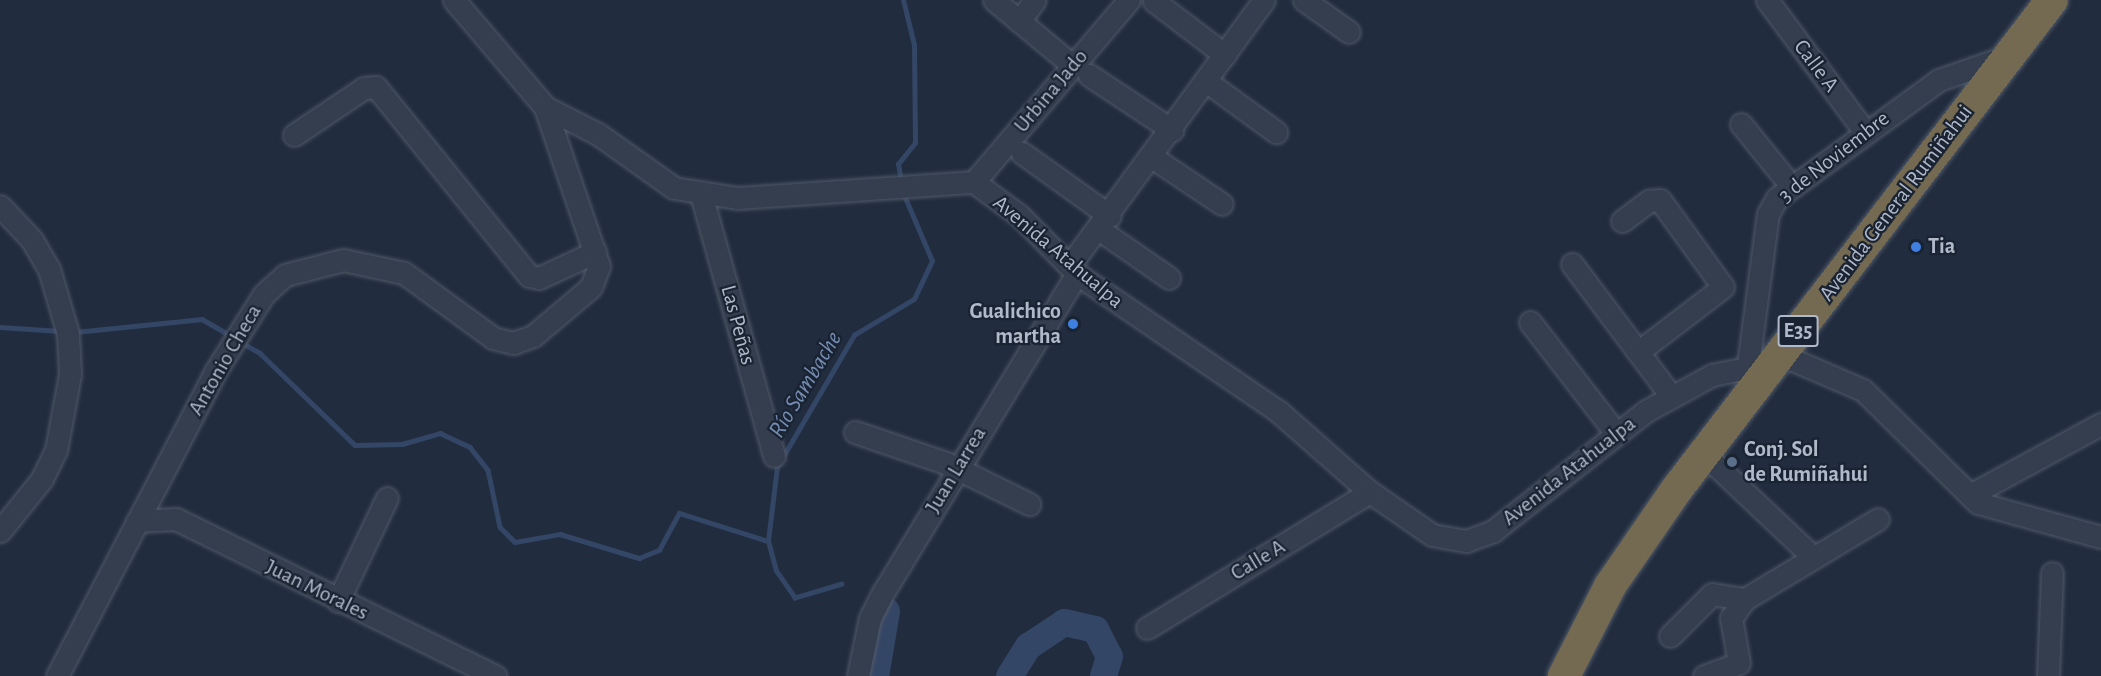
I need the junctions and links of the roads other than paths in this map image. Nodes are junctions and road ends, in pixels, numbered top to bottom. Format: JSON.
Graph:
{"nodes":[{"id":1,"x":454,"y":0,"type":"edge"},
{"id":2,"x":994,"y":0,"type":"edge"},
{"id":3,"x":1035,"y":0,"type":"edge"},
{"id":4,"x":1130,"y":0,"type":"edge"},
{"id":5,"x":1264,"y":0,"type":"edge"},
{"id":6,"x":1304,"y":0,"type":"edge"},
{"id":7,"x":1767,"y":0,"type":"edge"},
{"id":8,"x":2052,"y":0,"type":"edge"},
{"id":9,"x":1154,"y":1,"type":"edge"},
{"id":10,"x":1019,"y":21,"type":"junction"},
{"id":11,"x":1348,"y":32,"type":"dead end"},
{"id":12,"x":1225,"y":55,"type":"junction"},
{"id":13,"x":2008,"y":56,"type":"junction"},
{"id":14,"x":1081,"y":70,"type":"junction"},
{"id":15,"x":1206,"y":81,"type":"junction"},
{"id":16,"x":545,"y":107,"type":"junction"},
{"id":17,"x":1741,"y":124,"type":"dead end"},
{"id":18,"x":1172,"y":130,"type":"junction"},
{"id":19,"x":1276,"y":132,"type":"dead end"},
{"id":20,"x":1865,"y":132,"type":"junction"},
{"id":21,"x":294,"y":135,"type":"dead end"},
{"id":22,"x":1022,"y":153,"type":"dead end"},
{"id":23,"x":1152,"y":157,"type":"junction"},
{"id":24,"x":974,"y":182,"type":"junction"},
{"id":25,"x":1791,"y":186,"type":"junction"},
{"id":26,"x":701,"y":194,"type":"junction"},
{"id":27,"x":1222,"y":204,"type":"dead end"},
{"id":28,"x":0,"y":206,"type":"edge"},
{"id":29,"x":1622,"y":221,"type":"dead end"},
{"id":30,"x":1105,"y":223,"type":"junction"},
{"id":31,"x":595,"y":252,"type":"junction"},
{"id":32,"x":1572,"y":264,"type":"dead end"},
{"id":33,"x":1074,"y":269,"type":"junction"},
{"id":34,"x":1169,"y":279,"type":"dead end"},
{"id":35,"x":1530,"y":322,"type":"dead end"},
{"id":36,"x":1638,"y":352,"type":"junction"},
{"id":37,"x":1762,"y":363,"type":"junction"},
{"id":38,"x":1671,"y":396,"type":"junction"},
{"id":39,"x":2101,"y":424,"type":"edge"},
{"id":40,"x":855,"y":432,"type":"dead end"},
{"id":41,"x":1615,"y":432,"type":"junction"},
{"id":42,"x":1704,"y":454,"type":"junction"},
{"id":43,"x":774,"y":456,"type":"dead end"},
{"id":44,"x":957,"y":468,"type":"junction"},
{"id":45,"x":1370,"y":492,"type":"junction"},
{"id":46,"x":1970,"y":495,"type":"junction"},
{"id":47,"x":387,"y":498,"type":"dead end"},
{"id":48,"x":1029,"y":504,"type":"dead end"},
{"id":49,"x":1878,"y":519,"type":"dead end"},
{"id":50,"x":137,"y":521,"type":"junction"},
{"id":51,"x":0,"y":531,"type":"edge"},
{"id":52,"x":2101,"y":537,"type":"edge"},
{"id":53,"x":1814,"y":558,"type":"junction"},
{"id":54,"x":2052,"y":573,"type":"dead end"},
{"id":55,"x":1745,"y":599,"type":"junction"},
{"id":56,"x":338,"y":601,"type":"junction"},
{"id":57,"x":1147,"y":628,"type":"dead end"},
{"id":58,"x":1670,"y":636,"type":"dead end"},
{"id":59,"x":57,"y":676,"type":"edge"},
{"id":60,"x":495,"y":676,"type":"edge"},
{"id":61,"x":858,"y":676,"type":"edge"},
{"id":62,"x":1564,"y":676,"type":"edge"},
{"id":63,"x":1704,"y":676,"type":"edge"},
{"id":64,"x":2048,"y":676,"type":"edge"}],
"edges":[{"from":1,"to":16,"type":"street"},
{"from":2,"to":10,"type":"street"},
{"from":3,"to":10,"type":"street"},
{"from":4,"to":14,"type":"street","name":"Urbina Jado"},
{"from":5,"to":12,"type":"street","name":"Juan Larrea"},
{"from":6,"to":11,"type":"street"},
{"from":7,"to":20,"type":"street","name":"Calle A"},
{"from":8,"to":13,"type":"highway","name":"Avenida General Rumiñahui","number":"E35"},
{"from":9,"to":12,"type":"street"},
{"from":10,"to":14,"type":"street"},
{"from":12,"to":15,"type":"street","name":"Juan Larrea"},
{"from":13,"to":20,"type":"street","name":"3 de Noviembre"},
{"from":13,"to":37,"type":"highway","name":"Avenida General Rumiñahui","number":"E35"},
{"from":14,"to":18,"type":"street"},
{"from":14,"to":24,"type":"street","name":"Urbina Jado"},
{"from":15,"to":18,"type":"street","name":"Juan Larrea"},
{"from":15,"to":19,"type":"street"},
{"from":16,"to":26,"type":"street"},
{"from":16,"to":31,"type":"street","name":"Antonio Checa"},
{"from":17,"to":25,"type":"street"},
{"from":18,"to":23,"type":"street","name":"Juan Larrea"},
{"from":20,"to":25,"type":"street","name":"3 de Noviembre"},
{"from":21,"to":31,"type":"street"},
{"from":22,"to":30,"type":"street"},
{"from":23,"to":27,"type":"street"},
{"from":23,"to":30,"type":"street","name":"Juan Larrea"},
{"from":24,"to":26,"type":"street","name":"Avenida Atahualpa"},
{"from":24,"to":33,"type":"street","name":"Avenida Atahualpa"},
{"from":25,"to":37,"type":"street","name":"3 de Noviembre"},
{"from":26,"to":43,"type":"street","name":"Las Peñas"},
{"from":28,"to":51,"type":"street"},
{"from":29,"to":36,"type":"street"},
{"from":30,"to":33,"type":"street","name":"Juan Larrea"},
{"from":30,"to":34,"type":"street"},
{"from":31,"to":50,"type":"street","name":"Antonio Checa"},
{"from":32,"to":36,"type":"street"},
{"from":33,"to":44,"type":"street","name":"Juan Larrea"},
{"from":33,"to":45,"type":"street","name":"Avenida Atahualpa"},
{"from":35,"to":41,"type":"street"},
{"from":36,"to":38,"type":"street"},
{"from":37,"to":38,"type":"street","name":"Avenida Atahualpa"},
{"from":37,"to":42,"type":"highway","name":"Avenida General Rumiñahui","number":"E35"},
{"from":37,"to":46,"type":"street","name":"Avenida Atahualpa"},
{"from":38,"to":41,"type":"street","name":"Avenida Atahualpa"},
{"from":39,"to":46,"type":"street"},
{"from":40,"to":44,"type":"street"},
{"from":41,"to":45,"type":"street","name":"Avenida Atahualpa"},
{"from":42,"to":53,"type":"street"},
{"from":42,"to":62,"type":"highway","name":"Avenida General Rumiñahui","number":"E35"},
{"from":44,"to":48,"type":"street"},
{"from":44,"to":61,"type":"street","name":"Juan Larrea"},
{"from":45,"to":57,"type":"street","name":"Calle A"},
{"from":46,"to":52,"type":"street","name":"Avenida Atahualpa"},
{"from":47,"to":56,"type":"street"},
{"from":49,"to":53,"type":"street"},
{"from":50,"to":56,"type":"street","name":"Juan Morales"},
{"from":50,"to":59,"type":"street","name":"Antonio Checa"},
{"from":53,"to":55,"type":"street"},
{"from":54,"to":64,"type":"street"},
{"from":55,"to":58,"type":"street"},
{"from":55,"to":63,"type":"street"},
{"from":56,"to":60,"type":"street","name":"Juan Morales"}]}
